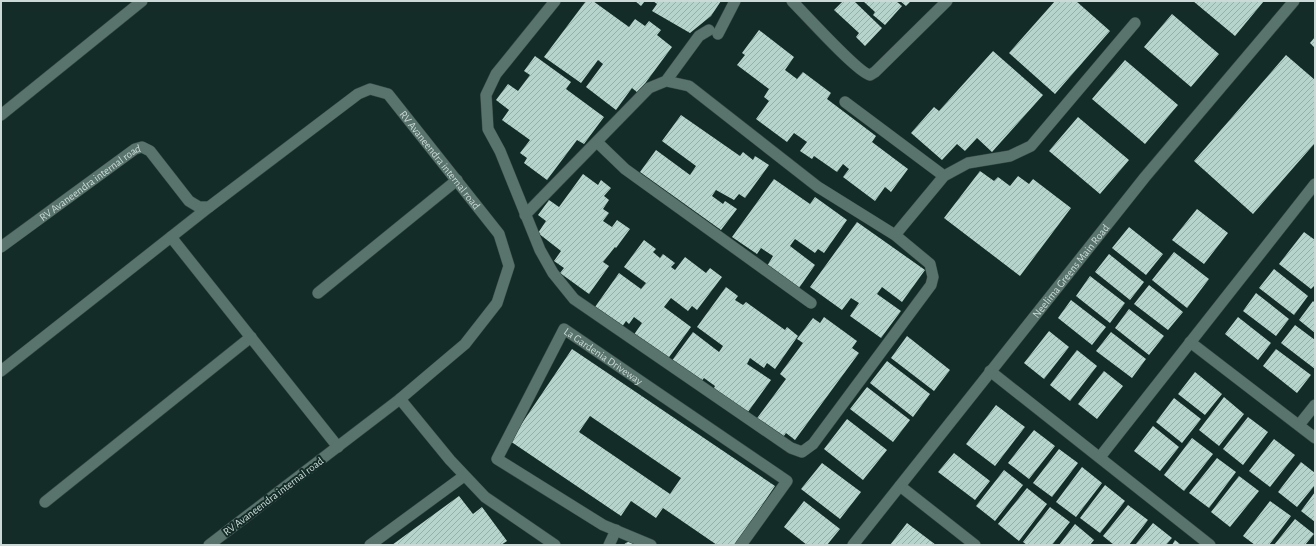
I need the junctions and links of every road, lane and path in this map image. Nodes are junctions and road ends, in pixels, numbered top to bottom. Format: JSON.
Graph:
{"nodes":[{"id":1,"x":142,"y":1,"type":"edge"},
{"id":2,"x":555,"y":1,"type":"edge"},
{"id":3,"x":735,"y":1,"type":"edge"},
{"id":4,"x":792,"y":1,"type":"edge"},
{"id":5,"x":948,"y":1,"type":"edge"},
{"id":6,"x":1294,"y":1,"type":"edge"},
{"id":7,"x":1135,"y":23,"type":"dead end"},
{"id":8,"x":666,"y":81,"type":"junction"},
{"id":9,"x":845,"y":102,"type":"dead end"},
{"id":10,"x":1,"y":115,"type":"edge"},
{"id":11,"x":597,"y":142,"type":"junction"},
{"id":12,"x":944,"y":176,"type":"junction"},
{"id":13,"x":457,"y":180,"type":"junction"},
{"id":14,"x":1315,"y":184,"type":"edge"},
{"id":15,"x":209,"y":207,"type":"junction"},
{"id":16,"x":525,"y":216,"type":"junction"},
{"id":17,"x":895,"y":235,"type":"junction"},
{"id":18,"x":171,"y":237,"type":"junction"},
{"id":19,"x":1,"y":247,"type":"edge"},
{"id":20,"x":318,"y":292,"type":"dead end"},
{"id":21,"x":811,"y":303,"type":"dead end"},
{"id":22,"x":251,"y":337,"type":"junction"},
{"id":23,"x":1190,"y":342,"type":"junction"},
{"id":24,"x":1,"y":371,"type":"edge"},
{"id":25,"x":990,"y":371,"type":"junction"},
{"id":26,"x":400,"y":399,"type":"junction"},
{"id":27,"x":1315,"y":405,"type":"edge"},
{"id":28,"x":1299,"y":425,"type":"junction"},
{"id":29,"x":1315,"y":438,"type":"edge"},
{"id":30,"x":338,"y":447,"type":"junction"},
{"id":31,"x":1100,"y":457,"type":"junction"},
{"id":32,"x":464,"y":476,"type":"junction"},
{"id":33,"x":900,"y":486,"type":"junction"},
{"id":34,"x":45,"y":502,"type":"dead end"},
{"id":35,"x":616,"y":530,"type":"junction"},
{"id":36,"x":209,"y":545,"type":"edge"},
{"id":37,"x":370,"y":545,"type":"edge"},
{"id":38,"x":555,"y":545,"type":"edge"},
{"id":39,"x":609,"y":545,"type":"edge"},
{"id":40,"x":651,"y":545,"type":"edge"},
{"id":41,"x":741,"y":545,"type":"edge"},
{"id":42,"x":853,"y":545,"type":"edge"},
{"id":43,"x":975,"y":545,"type":"edge"},
{"id":44,"x":1210,"y":545,"type":"edge"}],
"edges":[{"from":1,"to":10,"type":"street"},
{"from":2,"to":16,"type":"street"},
{"from":3,"to":8,"type":"street"},
{"from":4,"to":5,"type":"street"},
{"from":6,"to":25,"type":"street","name":"Neelima Greens Main Road"},
{"from":7,"to":12,"type":"street"},
{"from":8,"to":11,"type":"street"},
{"from":8,"to":17,"type":"street"},
{"from":9,"to":12,"type":"street"},
{"from":11,"to":16,"type":"street"},
{"from":11,"to":21,"type":"street"},
{"from":12,"to":17,"type":"street"},
{"from":13,"to":15,"type":"street","name":"RV Avaneendra internal road"},
{"from":13,"to":20,"type":"street"},
{"from":13,"to":26,"type":"street","name":"RV Avaneendra internal road"},
{"from":14,"to":23,"type":"street"},
{"from":15,"to":18,"type":"street","name":"RV Avaneendra internal road"},
{"from":15,"to":19,"type":"street","name":"RV Avaneendra internal road"},
{"from":16,"to":17,"type":"street"},
{"from":18,"to":22,"type":"street"},
{"from":18,"to":24,"type":"street","name":"RV Avaneendra internal road"},
{"from":22,"to":30,"type":"street"},
{"from":22,"to":34,"type":"street"},
{"from":23,"to":28,"type":"street"},
{"from":23,"to":31,"type":"street"},
{"from":25,"to":31,"type":"street"},
{"from":25,"to":33,"type":"street","name":"Neelima Greens Main Road"},
{"from":26,"to":30,"type":"street","name":"RV Avaneendra internal road"},
{"from":26,"to":32,"type":"street"},
{"from":27,"to":28,"type":"street"},
{"from":28,"to":29,"type":"street"},
{"from":30,"to":36,"type":"street","name":"RV Avaneendra internal road"},
{"from":31,"to":44,"type":"street"},
{"from":32,"to":37,"type":"street"},
{"from":32,"to":38,"type":"street"},
{"from":33,"to":42,"type":"street","name":"Neelima Greens Main Road"},
{"from":33,"to":43,"type":"street"},
{"from":35,"to":39,"type":"street"},
{"from":35,"to":40,"type":"street","name":"La Gardenia Driveway"},
{"from":35,"to":41,"type":"street","name":"La Gardenia Driveway"}]}
